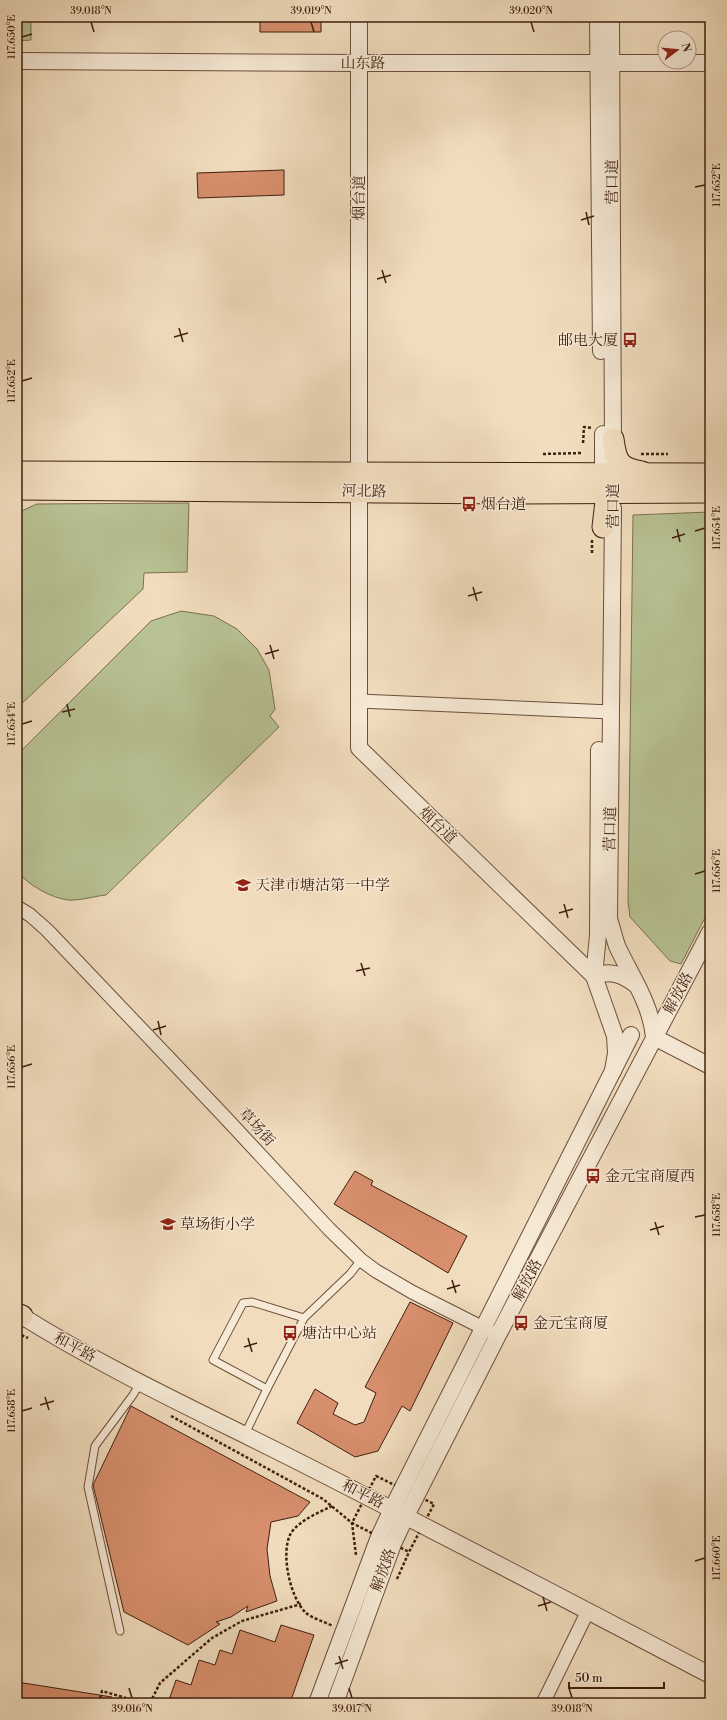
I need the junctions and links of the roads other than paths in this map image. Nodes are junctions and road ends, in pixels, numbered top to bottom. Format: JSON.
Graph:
{"nodes":[{"id":1,"x":359,"y":17,"type":"edge"},
{"id":2,"x":598,"y":17,"type":"edge"},
{"id":3,"x":611,"y":24,"type":"edge"},
{"id":4,"x":17,"y":53,"type":"edge"},
{"id":5,"x":657,"y":56,"type":"edge"},
{"id":6,"x":697,"y":56,"type":"edge"},
{"id":7,"x":710,"y":56,"type":"edge"},
{"id":8,"x":358,"y":59,"type":"junction"},
{"id":9,"x":603,"y":59,"type":"junction"},
{"id":10,"x":17,"y":61,"type":"edge"},
{"id":11,"x":710,"y":63,"type":"edge"},
{"id":12,"x":608,"y":439,"type":"junction"},
{"id":13,"x":17,"y":472,"type":"edge"},
{"id":14,"x":710,"y":474,"type":"edge"},
{"id":15,"x":359,"y":482,"type":"junction"},
{"id":16,"x":654,"y":483,"type":"junction"},
{"id":17,"x":17,"y":484,"type":"edge"},
{"id":18,"x":562,"y":484,"type":"junction"},
{"id":19,"x":609,"y":485,"type":"junction"},
{"id":20,"x":55,"y":488,"type":"junction"},
{"id":21,"x":17,"y":489,"type":"edge"},
{"id":22,"x":710,"y":492,"type":"edge"},
{"id":23,"x":17,"y":497,"type":"edge"},
{"id":24,"x":608,"y":528,"type":"junction"},
{"id":25,"x":359,"y":701,"type":"junction"},
{"id":26,"x":606,"y":712,"type":"junction"},
{"id":27,"x":17,"y":907,"type":"edge"},
{"id":28,"x":710,"y":932,"type":"edge"},
{"id":29,"x":594,"y":976,"type":"junction"},
{"id":30,"x":638,"y":988,"type":"junction"},
{"id":31,"x":604,"y":1003,"type":"junction"},
{"id":32,"x":631,"y":1035,"type":"junction"},
{"id":33,"x":654,"y":1037,"type":"junction"},
{"id":34,"x":710,"y":1066,"type":"edge"},
{"id":35,"x":613,"y":1071,"type":"junction"},
{"id":36,"x":361,"y":1260,"type":"junction"},
{"id":37,"x":304,"y":1318,"type":"junction"},
{"id":38,"x":18,"y":1319,"type":"edge"},
{"id":39,"x":491,"y":1332,"type":"junction"},
{"id":40,"x":140,"y":1382,"type":"junction"},
{"id":41,"x":267,"y":1389,"type":"junction"},
{"id":42,"x":245,"y":1434,"type":"junction"},
{"id":43,"x":399,"y":1507,"type":"junction"},
{"id":44,"x":588,"y":1611,"type":"junction"},
{"id":45,"x":120,"y":1631,"type":"dead end"},
{"id":46,"x":710,"y":1675,"type":"edge"},
{"id":47,"x":317,"y":1703,"type":"edge"},
{"id":48,"x":335,"y":1703,"type":"edge"},
{"id":49,"x":543,"y":1703,"type":"edge"}],
"edges":[{"from":1,"to":8,"type":"street","name":"烟台道"},
{"from":2,"to":9,"type":"street","name":"营口道"},
{"from":3,"to":9,"type":"street","name":"营口道"},
{"from":4,"to":8,"type":"street","name":"山东路"},
{"from":5,"to":9,"type":"street","name":"山东路"},
{"from":6,"to":7,"type":"street"},
{"from":8,"to":9,"type":"street","name":"山东路"},
{"from":8,"to":9,"type":"street","name":"山东路"},
{"from":8,"to":10,"type":"street","name":"山东路"},
{"from":8,"to":15,"type":"street","name":"烟台道"},
{"from":9,"to":11,"type":"street","name":"山东路"},
{"from":9,"to":12,"type":"street","name":"营口道"},
{"from":12,"to":16,"type":"main road"},
{"from":12,"to":19,"type":"street","name":"营口道"},
{"from":13,"to":15,"type":"main road","name":"河北路"},
{"from":14,"to":16,"type":"main road","name":"河北路"},
{"from":15,"to":18,"type":"main road","name":"河北路"},
{"from":15,"to":20,"type":"main road","name":"河北路"},
{"from":15,"to":25,"type":"street","name":"烟台道"},
{"from":16,"to":19,"type":"main road","name":"河北路"},
{"from":16,"to":22,"type":"main road","name":"河北路"},
{"from":16,"to":24,"type":"street","name":"营口道"},
{"from":17,"to":20,"type":"main road"},
{"from":18,"to":19,"type":"main road","name":"河北路"},
{"from":18,"to":24,"type":"main road"},
{"from":19,"to":24,"type":"main road"},
{"from":20,"to":21,"type":"main road","name":"河北路"},
{"from":20,"to":23,"type":"main road"},
{"from":24,"to":26,"type":"street","name":"营口道"},
{"from":25,"to":26,"type":"street"},
{"from":25,"to":29,"type":"street","name":"烟台道"},
{"from":26,"to":29,"type":"street","name":"营口道"},
{"from":26,"to":30,"type":"street","name":"营口道"},
{"from":27,"to":36,"type":"street","name":"草场街"},
{"from":28,"to":33,"type":"street","name":"解放路"},
{"from":29,"to":30,"type":"street"},
{"from":29,"to":31,"type":"street"},
{"from":30,"to":33,"type":"street","name":"营口道"},
{"from":31,"to":32,"type":"street"},
{"from":31,"to":35,"type":"street"},
{"from":32,"to":33,"type":"street"},
{"from":32,"to":35,"type":"street","name":"解放路"},
{"from":33,"to":34,"type":"street"},
{"from":33,"to":39,"type":"street","name":"解放路"},
{"from":35,"to":39,"type":"street","name":"解放路"},
{"from":36,"to":37,"type":"lane"},
{"from":36,"to":39,"type":"street","name":"草场街"},
{"from":37,"to":41,"type":"lane"},
{"from":37,"to":41,"type":"lane"},
{"from":38,"to":40,"type":"street","name":"和平路"},
{"from":39,"to":43,"type":"street","name":"解放路"},
{"from":39,"to":43,"type":"street","name":"解放路"},
{"from":40,"to":42,"type":"street","name":"和平路"},
{"from":40,"to":45,"type":"lane"},
{"from":41,"to":42,"type":"lane"},
{"from":42,"to":43,"type":"street","name":"和平路"},
{"from":43,"to":44,"type":"street"},
{"from":43,"to":47,"type":"street","name":"解放路"},
{"from":43,"to":48,"type":"street","name":"解放路"},
{"from":44,"to":46,"type":"street"},
{"from":44,"to":49,"type":"street"}]}
